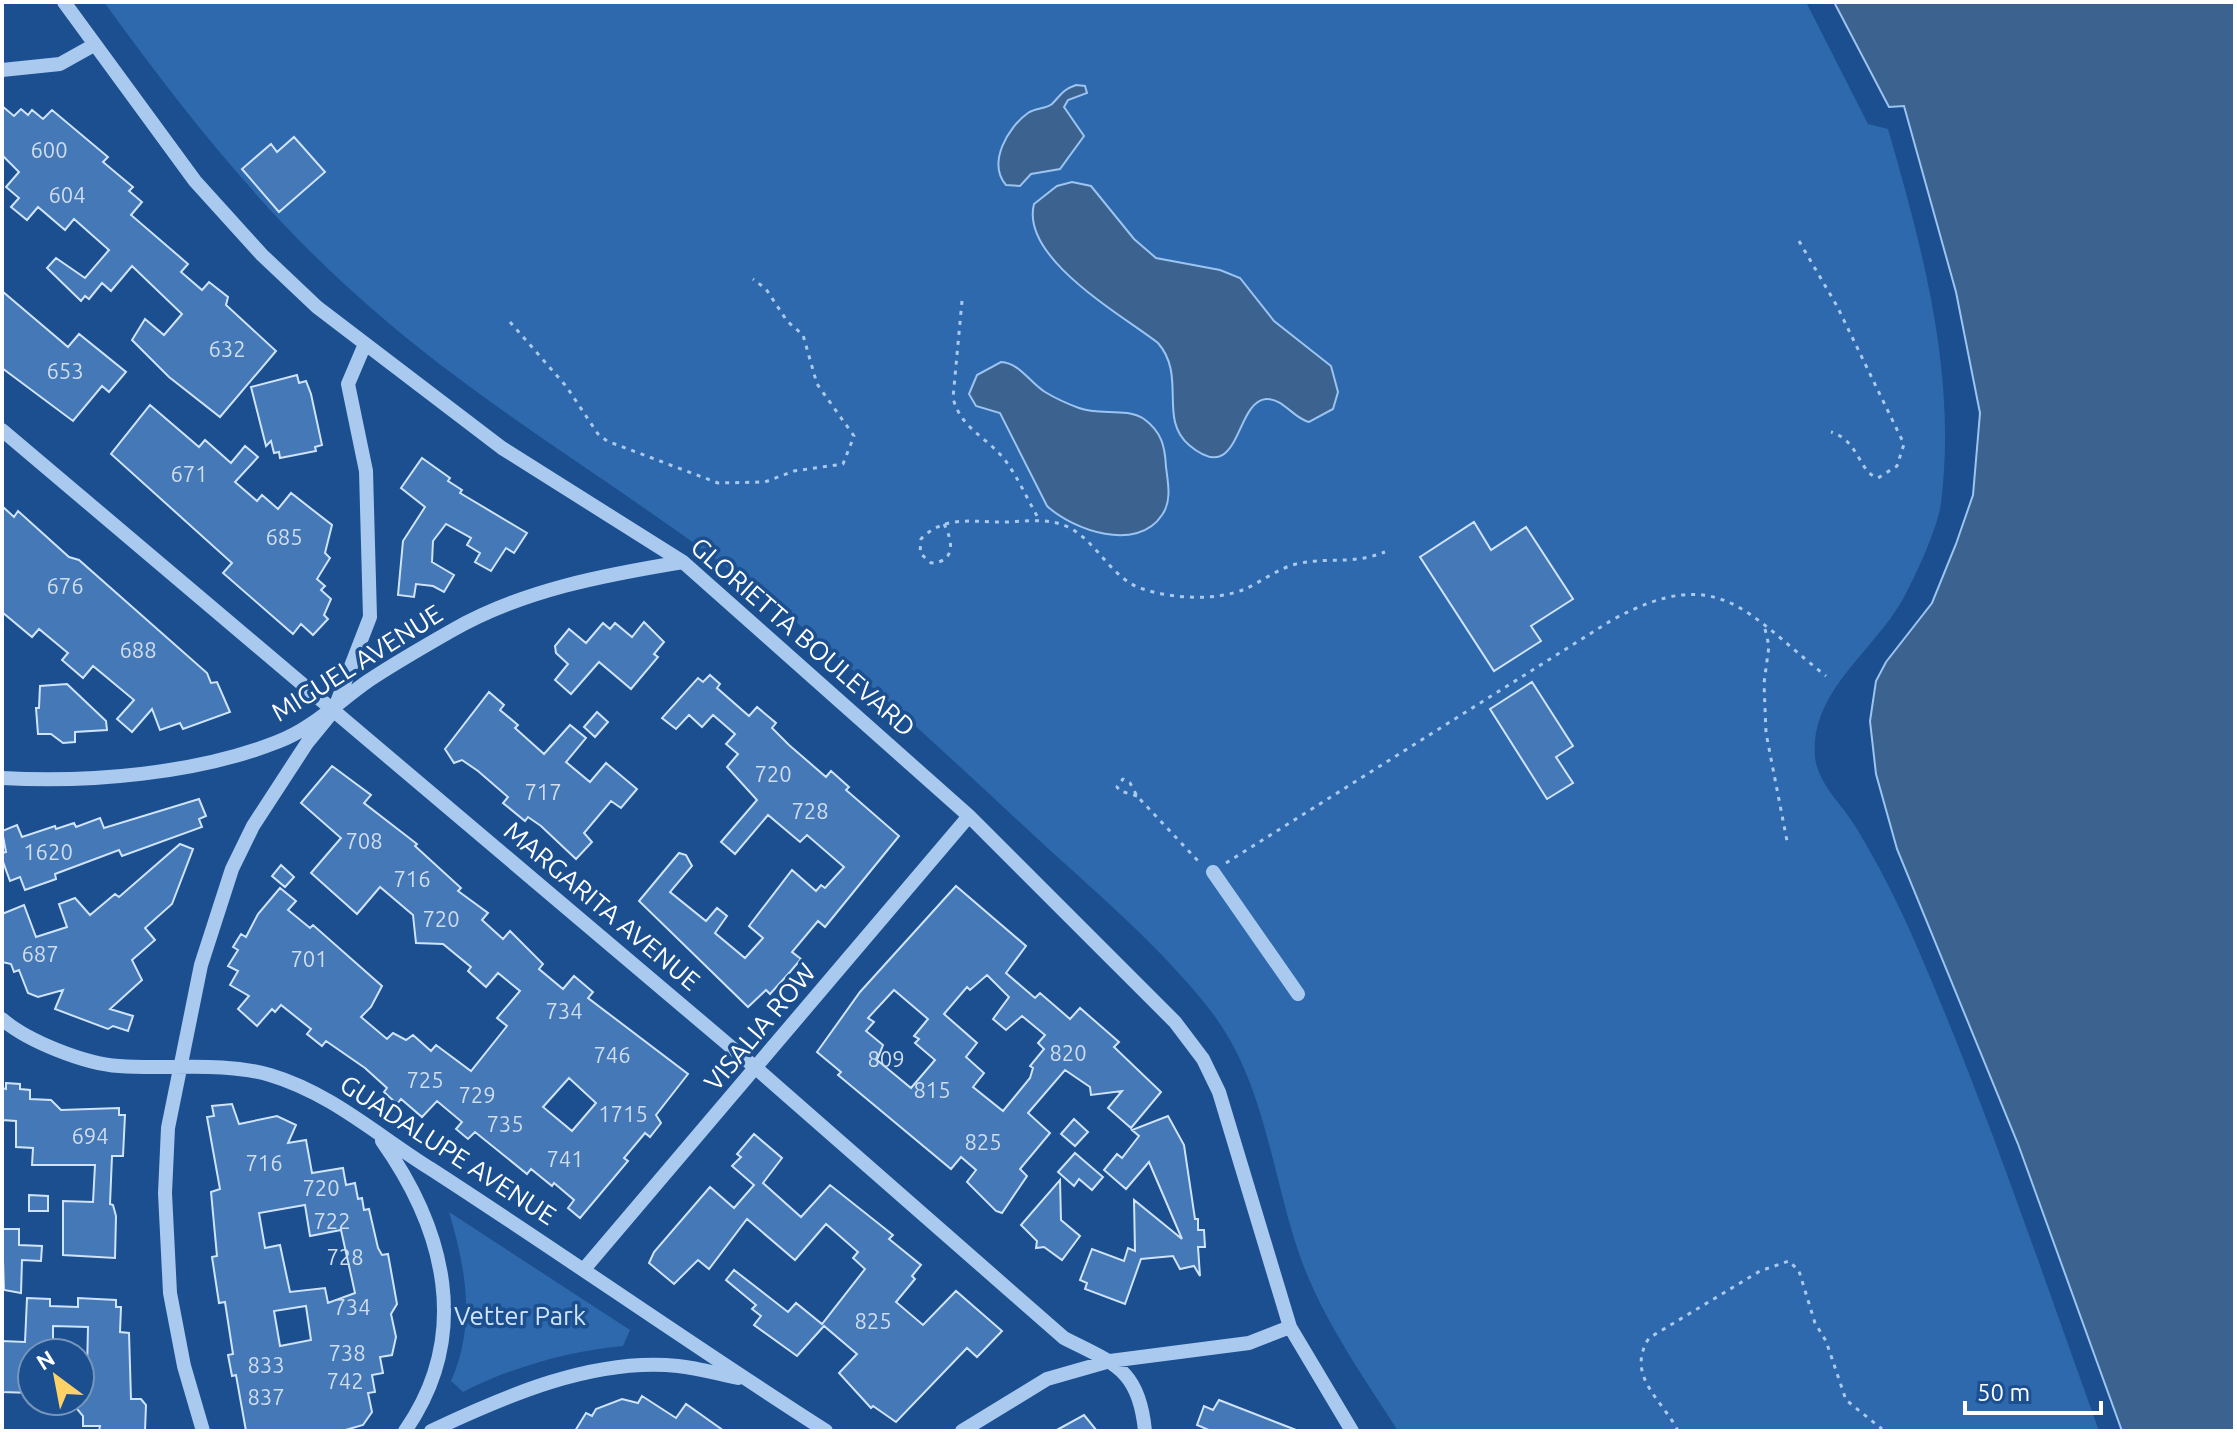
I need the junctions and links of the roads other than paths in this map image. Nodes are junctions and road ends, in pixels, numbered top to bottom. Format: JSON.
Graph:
{"nodes":[{"id":1,"x":64,"y":2,"type":"edge"},
{"id":2,"x":94,"y":45,"type":"junction"},
{"id":3,"x":2,"y":70,"type":"edge"},
{"id":4,"x":365,"y":344,"type":"junction"},
{"id":5,"x":2,"y":430,"type":"edge"},
{"id":6,"x":683,"y":562,"type":"junction"},
{"id":7,"x":334,"y":710,"type":"junction"},
{"id":8,"x":2,"y":778,"type":"edge"},
{"id":9,"x":969,"y":816,"type":"junction"},
{"id":10,"x":1213,"y":872,"type":"road end"},
{"id":11,"x":1298,"y":994,"type":"dead end"},
{"id":12,"x":2,"y":1019,"type":"edge"},
{"id":13,"x":178,"y":1067,"type":"junction"},
{"id":14,"x":757,"y":1069,"type":"junction"},
{"id":15,"x":349,"y":1111,"type":"junction"},
{"id":16,"x":585,"y":1268,"type":"junction"},
{"id":17,"x":1290,"y":1327,"type":"junction"},
{"id":18,"x":1110,"y":1361,"type":"junction"},
{"id":19,"x":746,"y":1380,"type":"junction"},
{"id":20,"x":203,"y":1431,"type":"edge"},
{"id":21,"x":405,"y":1431,"type":"edge"},
{"id":22,"x":431,"y":1431,"type":"edge"},
{"id":23,"x":826,"y":1431,"type":"edge"},
{"id":24,"x":962,"y":1431,"type":"edge"},
{"id":25,"x":1145,"y":1431,"type":"edge"},
{"id":26,"x":1352,"y":1431,"type":"edge"}],
"edges":[{"from":1,"to":2,"type":"street","name":"GLORIETTA BOULEVARD"},
{"from":2,"to":3,"type":"street"},
{"from":2,"to":4,"type":"street","name":"GLORIETTA BOULEVARD"},
{"from":4,"to":6,"type":"street","name":"GLORIETTA BOULEVARD"},
{"from":4,"to":7,"type":"street"},
{"from":5,"to":7,"type":"street","name":"MARGARITA AVENUE"},
{"from":6,"to":7,"type":"street","name":"MIGUEL AVENUE"},
{"from":6,"to":9,"type":"street","name":"GLORIETTA BOULEVARD"},
{"from":7,"to":8,"type":"street","name":"MIGUEL AVENUE"},
{"from":7,"to":13,"type":"street"},
{"from":7,"to":14,"type":"street","name":"MARGARITA AVENUE"},
{"from":9,"to":14,"type":"street","name":"VISALIA ROW"},
{"from":9,"to":17,"type":"street","name":"GLORIETTA BOULEVARD"},
{"from":10,"to":11,"type":"street"},
{"from":12,"to":13,"type":"street","name":"GUADALUPE AVENUE"},
{"from":13,"to":15,"type":"street","name":"GUADALUPE AVENUE"},
{"from":13,"to":20,"type":"street"},
{"from":14,"to":16,"type":"street","name":"VISALIA ROW"},
{"from":14,"to":18,"type":"street","name":"MARGARITA AVENUE"},
{"from":15,"to":16,"type":"street","name":"GUADALUPE AVENUE"},
{"from":15,"to":21,"type":"street"},
{"from":16,"to":19,"type":"street","name":"GUADALUPE AVENUE"},
{"from":17,"to":18,"type":"street"},
{"from":17,"to":26,"type":"street","name":"GLORIETTA BOULEVARD"},
{"from":18,"to":24,"type":"street"},
{"from":18,"to":25,"type":"street","name":"MARGARITA AVENUE"},
{"from":19,"to":22,"type":"street"},
{"from":19,"to":23,"type":"street","name":"GUADALUPE AVENUE"}]}
